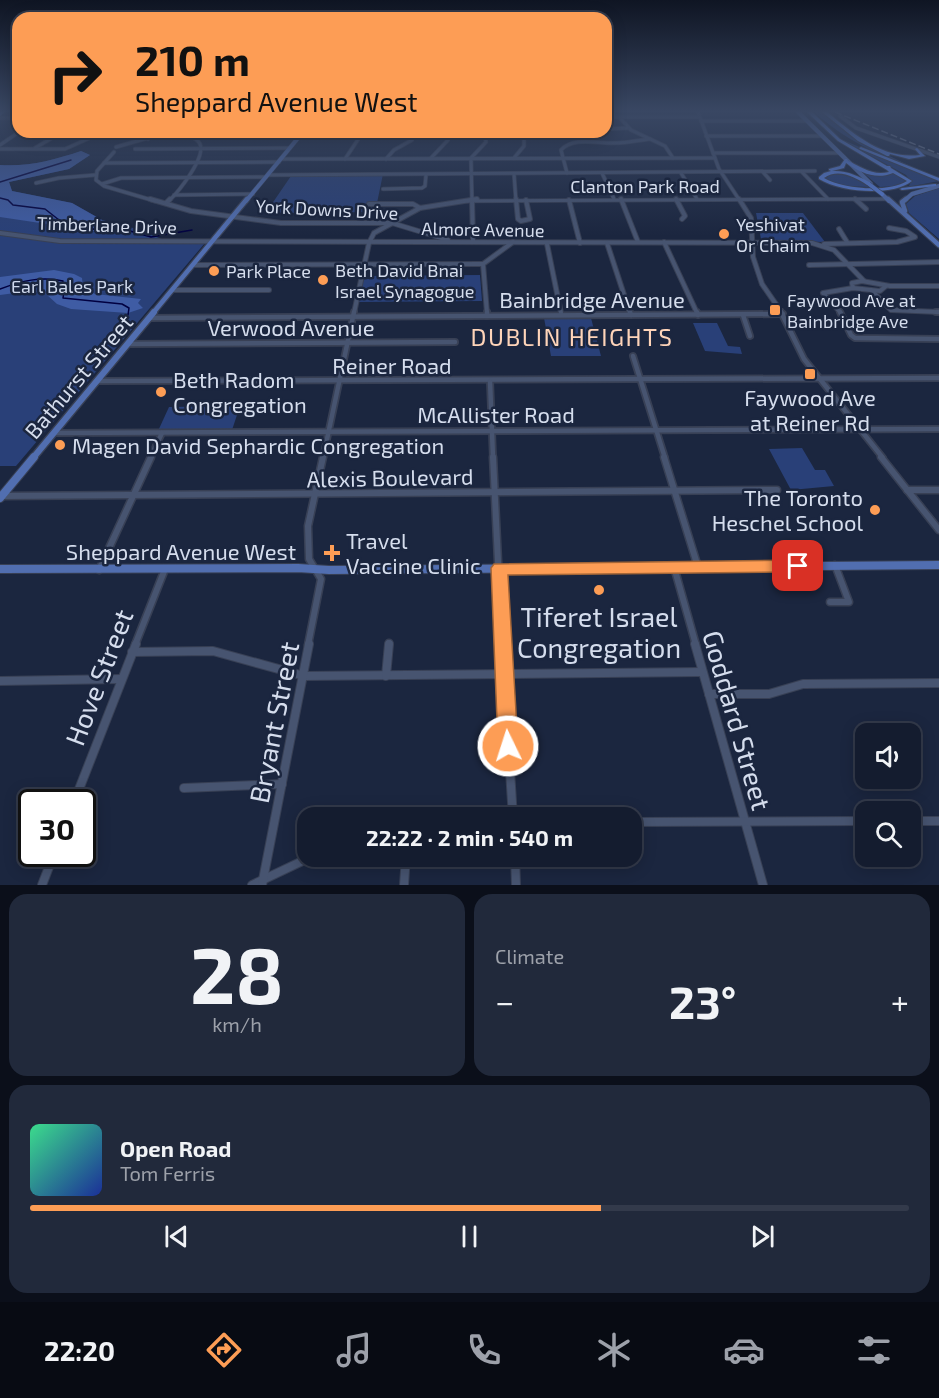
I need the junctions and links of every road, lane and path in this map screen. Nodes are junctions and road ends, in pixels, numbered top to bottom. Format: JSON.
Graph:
{"nodes":[{"id":1,"x":113,"y":153,"type":"edge"},
{"id":2,"x":199,"y":153,"type":"edge"},
{"id":3,"x":286,"y":153,"type":"edge"},
{"id":4,"x":349,"y":153,"type":"edge"},
{"id":5,"x":391,"y":153,"type":"edge"},
{"id":6,"x":436,"y":153,"type":"edge"},
{"id":7,"x":475,"y":153,"type":"edge"},
{"id":8,"x":518,"y":153,"type":"edge"},
{"id":9,"x":563,"y":153,"type":"edge"},
{"id":10,"x":670,"y":153,"type":"edge"},
{"id":11,"x":712,"y":153,"type":"edge"},
{"id":12,"x":838,"y":153,"type":"edge"},
{"id":13,"x":863,"y":153,"type":"edge"},
{"id":14,"x":873,"y":153,"type":"edge"},
{"id":15,"x":885,"y":153,"type":"edge"},
{"id":16,"x":889,"y":153,"type":"edge"},
{"id":17,"x":921,"y":153,"type":"edge"},
{"id":18,"x":471,"y":158,"type":"junction"},
{"id":19,"x":514,"y":158,"type":"junction"},
{"id":20,"x":564,"y":158,"type":"junction"},
{"id":21,"x":674,"y":158,"type":"junction"},
{"id":22,"x":715,"y":158,"type":"junction"},
{"id":23,"x":345,"y":159,"type":"junction"},
{"id":24,"x":386,"y":159,"type":"junction"},
{"id":25,"x":431,"y":159,"type":"junction"},
{"id":26,"x":280,"y":160,"type":"junction"},
{"id":27,"x":847,"y":161,"type":"junction"},
{"id":28,"x":197,"y":162,"type":"junction"},
{"id":29,"x":104,"y":163,"type":"junction"},
{"id":30,"x":888,"y":167,"type":"junction"},
{"id":31,"x":802,"y":171,"type":"junction"},
{"id":32,"x":815,"y":171,"type":"dead end"},
{"id":33,"x":763,"y":172,"type":"junction"},
{"id":34,"x":558,"y":173,"type":"junction"},
{"id":35,"x":567,"y":173,"type":"junction"},
{"id":36,"x":603,"y":173,"type":"junction"},
{"id":37,"x":681,"y":173,"type":"junction"},
{"id":38,"x":721,"y":173,"type":"junction"},
{"id":39,"x":471,"y":174,"type":"junction"},
{"id":40,"x":514,"y":174,"type":"junction"},
{"id":41,"x":94,"y":175,"type":"junction"},
{"id":42,"x":426,"y":175,"type":"junction"},
{"id":43,"x":267,"y":176,"type":"junction"},
{"id":44,"x":187,"y":178,"type":"junction"},
{"id":45,"x":562,"y":180,"type":"dead end"},
{"id":46,"x":770,"y":180,"type":"dead end"},
{"id":47,"x":938,"y":182,"type":"edge"},
{"id":48,"x":36,"y":183,"type":"dead end"},
{"id":49,"x":102,"y":184,"type":"junction"},
{"id":50,"x":870,"y":184,"type":"junction"},
{"id":51,"x":383,"y":189,"type":"dead end"},
{"id":52,"x":253,"y":194,"type":"junction"},
{"id":53,"x":882,"y":194,"type":"joint"},
{"id":54,"x":912,"y":194,"type":"joint"},
{"id":55,"x":174,"y":195,"type":"junction"},
{"id":56,"x":614,"y":199,"type":"junction"},
{"id":57,"x":621,"y":199,"type":"junction"},
{"id":58,"x":676,"y":199,"type":"junction"},
{"id":59,"x":697,"y":199,"type":"junction"},
{"id":60,"x":740,"y":199,"type":"junction"},
{"id":61,"x":828,"y":199,"type":"junction"},
{"id":62,"x":855,"y":199,"type":"junction"},
{"id":63,"x":887,"y":199,"type":"junction"},
{"id":64,"x":473,"y":200,"type":"junction"},
{"id":65,"x":517,"y":200,"type":"junction"},
{"id":66,"x":526,"y":200,"type":"junction"},
{"id":67,"x":569,"y":200,"type":"junction"},
{"id":68,"x":166,"y":203,"type":"junction"},
{"id":69,"x":369,"y":204,"type":"dead end"},
{"id":70,"x":420,"y":208,"type":"junction"},
{"id":71,"x":866,"y":209,"type":"dead end"},
{"id":72,"x":234,"y":217,"type":"junction"},
{"id":73,"x":682,"y":219,"type":"dead end"},
{"id":74,"x":912,"y":221,"type":"junction"},
{"id":75,"x":392,"y":223,"type":"junction"},
{"id":76,"x":889,"y":228,"type":"dead end"},
{"id":77,"x":839,"y":229,"type":"dead end"},
{"id":78,"x":0,"y":233,"type":"edge"},
{"id":79,"x":452,"y":241,"type":"junction"},
{"id":80,"x":473,"y":241,"type":"junction"},
{"id":81,"x":213,"y":242,"type":"junction"},
{"id":82,"x":513,"y":242,"type":"junction"},
{"id":83,"x":664,"y":242,"type":"junction"},
{"id":84,"x":753,"y":242,"type":"junction"},
{"id":85,"x":847,"y":242,"type":"junction"},
{"id":86,"x":369,"y":243,"type":"junction"},
{"id":87,"x":580,"y":243,"type":"junction"},
{"id":88,"x":607,"y":243,"type":"junction"},
{"id":89,"x":638,"y":243,"type":"junction"},
{"id":90,"x":547,"y":244,"type":"junction"},
{"id":91,"x":823,"y":245,"type":"junction"},
{"id":92,"x":939,"y":245,"type":"edge"},
{"id":93,"x":939,"y":261,"type":"edge"},
{"id":94,"x":848,"y":263,"type":"junction"},
{"id":95,"x":483,"y":264,"type":"junction"},
{"id":96,"x":194,"y":265,"type":"junction"},
{"id":97,"x":364,"y":265,"type":"junction"},
{"id":98,"x":809,"y":265,"type":"dead end"},
{"id":99,"x":864,"y":281,"type":"junction"},
{"id":100,"x":886,"y":286,"type":"junction"},
{"id":101,"x":939,"y":286,"type":"edge"},
{"id":102,"x":853,"y":288,"type":"junction"},
{"id":103,"x":173,"y":290,"type":"junction"},
{"id":104,"x":268,"y":290,"type":"dead end"},
{"id":105,"x":872,"y":291,"type":"junction"},
{"id":106,"x":939,"y":312,"type":"edge"},
{"id":107,"x":561,"y":314,"type":"junction"},
{"id":108,"x":783,"y":314,"type":"junction"},
{"id":109,"x":631,"y":315,"type":"junction"},
{"id":110,"x":698,"y":315,"type":"junction"},
{"id":111,"x":743,"y":315,"type":"junction"},
{"id":112,"x":487,"y":316,"type":"junction"},
{"id":113,"x":353,"y":317,"type":"junction"},
{"id":114,"x":150,"y":318,"type":"junction"},
{"id":115,"x":750,"y":336,"type":"dead end"},
{"id":116,"x":939,"y":339,"type":"edge"},
{"id":117,"x":455,"y":342,"type":"dead end"},
{"id":118,"x":128,"y":344,"type":"junction"},
{"id":119,"x":347,"y":344,"type":"junction"},
{"id":120,"x":633,"y":356,"type":"dead end"},
{"id":121,"x":819,"y":378,"type":"junction"},
{"id":122,"x":939,"y":378,"type":"edge"},
{"id":123,"x":641,"y":380,"type":"junction"},
{"id":124,"x":98,"y":381,"type":"junction"},
{"id":125,"x":339,"y":381,"type":"junction"},
{"id":126,"x":490,"y":381,"type":"junction"},
{"id":127,"x":939,"y":429,"type":"edge"},
{"id":128,"x":492,"y":430,"type":"junction"},
{"id":129,"x":657,"y":430,"type":"junction"},
{"id":130,"x":860,"y":430,"type":"junction"},
{"id":131,"x":328,"y":432,"type":"junction"},
{"id":132,"x":54,"y":433,"type":"junction"},
{"id":133,"x":162,"y":433,"type":"junction"},
{"id":134,"x":777,"y":490,"type":"dead end"},
{"id":135,"x":907,"y":490,"type":"junction"},
{"id":136,"x":939,"y":490,"type":"edge"},
{"id":137,"x":676,"y":492,"type":"junction"},
{"id":138,"x":496,"y":493,"type":"junction"},
{"id":139,"x":315,"y":494,"type":"junction"},
{"id":140,"x":133,"y":495,"type":"junction"},
{"id":141,"x":1,"y":497,"type":"edge"},
{"id":142,"x":939,"y":530,"type":"edge"},
{"id":143,"x":939,"y":565,"type":"edge"},
{"id":144,"x":835,"y":566,"type":"junction"},
{"id":145,"x":674,"y":567,"type":"junction"},
{"id":146,"x":698,"y":567,"type":"junction"},
{"id":147,"x":499,"y":568,"type":"junction"},
{"id":148,"x":0,"y":569,"type":"edge"},
{"id":149,"x":165,"y":569,"type":"junction"},
{"id":150,"x":314,"y":569,"type":"junction"},
{"id":151,"x":99,"y":570,"type":"junction"},
{"id":152,"x":830,"y":602,"type":"dead end"},
{"id":153,"x":389,"y":643,"type":"dead end"},
{"id":154,"x":132,"y":652,"type":"junction"},
{"id":155,"x":702,"y":672,"type":"junction"},
{"id":156,"x":503,"y":675,"type":"junction"},
{"id":157,"x":304,"y":676,"type":"junction"},
{"id":158,"x":386,"y":676,"type":"junction"},
{"id":159,"x":121,"y":679,"type":"junction"},
{"id":160,"x":0,"y":681,"type":"edge"},
{"id":161,"x":939,"y":683,"type":"edge"},
{"id":162,"x":709,"y":694,"type":"junction"},
{"id":163,"x":282,"y":784,"type":"junction"},
{"id":164,"x":184,"y":788,"type":"dead end"},
{"id":165,"x":79,"y":789,"type":"edge"},
{"id":166,"x":512,"y":807,"type":"edge"},
{"id":167,"x":746,"y":821,"type":"junction"},
{"id":168,"x":855,"y":821,"type":"edge"},
{"id":169,"x":921,"y":821,"type":"edge"},
{"id":170,"x":939,"y":821,"type":"edge"},
{"id":171,"x":642,"y":822,"type":"edge"},
{"id":172,"x":297,"y":864,"type":"edge"},
{"id":173,"x":49,"y":867,"type":"edge"},
{"id":174,"x":405,"y":867,"type":"edge"},
{"id":175,"x":515,"y":867,"type":"edge"},
{"id":176,"x":262,"y":882,"type":"edge"},
{"id":177,"x":42,"y":885,"type":"edge"},
{"id":178,"x":252,"y":885,"type":"edge"},
{"id":179,"x":404,"y":885,"type":"edge"},
{"id":180,"x":516,"y":885,"type":"edge"},
{"id":181,"x":763,"y":885,"type":"edge"}],
"edges":[{"from":1,"to":29,"type":"street"},
{"from":2,"to":28,"type":"street"},
{"from":3,"to":26,"type":"main road","name":"Bathurst Street"},
{"from":4,"to":23,"type":"street"},
{"from":5,"to":24,"type":"street"},
{"from":6,"to":25,"type":"street"},
{"from":7,"to":18,"type":"street"},
{"from":8,"to":19,"type":"street"},
{"from":9,"to":20,"type":"street"},
{"from":10,"to":21,"type":"street"},
{"from":11,"to":22,"type":"street"},
{"from":12,"to":27,"type":"main road"},
{"from":13,"to":30,"type":"highway"},
{"from":14,"to":47,"type":"highway"},
{"from":15,"to":47,"type":"highway"},
{"from":16,"to":17,"type":"highway"},
{"from":18,"to":19,"type":"street"},
{"from":18,"to":25,"type":"street"},
{"from":18,"to":39,"type":"street"},
{"from":19,"to":20,"type":"street"},
{"from":20,"to":21,"type":"street"},
{"from":20,"to":35,"type":"street"},
{"from":21,"to":22,"type":"street"},
{"from":22,"to":38,"type":"street"},
{"from":23,"to":24,"type":"street"},
{"from":23,"to":26,"type":"street"},
{"from":24,"to":25,"type":"street"},
{"from":26,"to":28,"type":"street"},
{"from":26,"to":43,"type":"main road","name":"Bathurst Street"},
{"from":27,"to":30,"type":"highway"},
{"from":27,"to":47,"type":"highway"},
{"from":27,"to":50,"type":"main road"},
{"from":28,"to":29,"type":"street"},
{"from":28,"to":44,"type":"street"},
{"from":29,"to":41,"type":"street"},
{"from":30,"to":50,"type":"highway"},
{"from":31,"to":32,"type":"street"},
{"from":31,"to":33,"type":"street"},
{"from":31,"to":61,"type":"street"},
{"from":33,"to":38,"type":"street"},
{"from":33,"to":46,"type":"street"},
{"from":34,"to":35,"type":"street"},
{"from":34,"to":40,"type":"street"},
{"from":34,"to":45,"type":"street"},
{"from":35,"to":36,"type":"street"},
{"from":36,"to":37,"type":"street"},
{"from":36,"to":56,"type":"street"},
{"from":37,"to":38,"type":"street"},
{"from":37,"to":59,"type":"street"},
{"from":38,"to":60,"type":"street"},
{"from":39,"to":40,"type":"street"},
{"from":39,"to":42,"type":"street"},
{"from":39,"to":64,"type":"street"},
{"from":40,"to":65,"type":"street"},
{"from":41,"to":48,"type":"street"},
{"from":41,"to":49,"type":"street"},
{"from":42,"to":43,"type":"street"},
{"from":42,"to":51,"type":"street"},
{"from":43,"to":44,"type":"street"},
{"from":43,"to":52,"type":"main road","name":"Bathurst Street"},
{"from":44,"to":49,"type":"street"},
{"from":44,"to":55,"type":"street"},
{"from":47,"to":54,"type":"highway"},
{"from":49,"to":68,"type":"street","name":"York Downs Drive"},
{"from":50,"to":53,"type":"highway","bridge":true},
{"from":52,"to":55,"type":"street"},
{"from":52,"to":72,"type":"main road","name":"Bathurst Street"},
{"from":53,"to":63,"type":"main road"},
{"from":54,"to":74,"type":"main road"},
{"from":55,"to":68,"type":"street"},
{"from":56,"to":57,"type":"street","name":"Clanton Park Road"},
{"from":56,"to":67,"type":"street","name":"Clanton Park Road"},
{"from":57,"to":58,"type":"street","name":"Clanton Park Road"},
{"from":57,"to":89,"type":"street"},
{"from":58,"to":59,"type":"street","name":"Clanton Park Road"},
{"from":58,"to":73,"type":"street"},
{"from":59,"to":60,"type":"street","name":"Clanton Park Road"},
{"from":60,"to":61,"type":"street","name":"Clanton Park Road"},
{"from":60,"to":84,"type":"street"},
{"from":61,"to":62,"type":"street","name":"Clanton Park Road"},
{"from":62,"to":63,"type":"street","name":"Clanton Park Road"},
{"from":62,"to":71,"type":"street"},
{"from":63,"to":74,"type":"main road"},
{"from":64,"to":65,"type":"street","name":"Clanton Park Road"},
{"from":64,"to":70,"type":"street","name":"Clanton Park Road"},
{"from":64,"to":80,"type":"street"},
{"from":65,"to":66,"type":"street","name":"Clanton Park Road"},
{"from":65,"to":66,"type":"street"},
{"from":66,"to":67,"type":"street","name":"Clanton Park Road"},
{"from":67,"to":87,"type":"street"},
{"from":68,"to":72,"type":"street","name":"York Downs Drive"},
{"from":69,"to":70,"type":"street","name":"Clanton Park Road"},
{"from":70,"to":75,"type":"street"},
{"from":72,"to":75,"type":"street","name":"York Downs Drive"},
{"from":72,"to":81,"type":"main road","name":"Bathurst Street"},
{"from":74,"to":92,"type":"main road"},
{"from":75,"to":79,"type":"street","name":"York Downs Drive"},
{"from":75,"to":86,"type":"street"},
{"from":76,"to":85,"type":"street","name":"Almore Avenue"},
{"from":77,"to":85,"type":"street"},
{"from":78,"to":81,"type":"street","name":"Timberlane Drive"},
{"from":79,"to":80,"type":"street","name":"Almore Avenue"},
{"from":79,"to":86,"type":"street","name":"Almore Avenue"},
{"from":80,"to":82,"type":"street","name":"Almore Avenue"},
{"from":81,"to":86,"type":"street","name":"Almore Avenue"},
{"from":81,"to":96,"type":"main road","name":"Bathurst Street"},
{"from":82,"to":90,"type":"street","name":"Almore Avenue"},
{"from":82,"to":95,"type":"street"},
{"from":83,"to":84,"type":"street","name":"Almore Avenue"},
{"from":83,"to":89,"type":"street","name":"Almore Avenue"},
{"from":83,"to":110,"type":"street"},
{"from":84,"to":91,"type":"street","name":"Almore Avenue"},
{"from":84,"to":108,"type":"street"},
{"from":85,"to":91,"type":"street","name":"Almore Avenue"},
{"from":86,"to":97,"type":"street","name":"Bryant Street"},
{"from":87,"to":88,"type":"street","name":"Almore Avenue"},
{"from":87,"to":90,"type":"street","name":"Almore Avenue"},
{"from":88,"to":89,"type":"street","name":"Almore Avenue"},
{"from":88,"to":109,"type":"street"},
{"from":90,"to":107,"type":"street"},
{"from":91,"to":94,"type":"street"},
{"from":93,"to":94,"type":"street"},
{"from":94,"to":98,"type":"street"},
{"from":94,"to":99,"type":"street"},
{"from":95,"to":97,"type":"street"},
{"from":95,"to":112,"type":"street"},
{"from":96,"to":97,"type":"street"},
{"from":96,"to":103,"type":"main road","name":"Bathurst Street"},
{"from":97,"to":113,"type":"street","name":"Bryant Street"},
{"from":99,"to":100,"type":"street"},
{"from":99,"to":102,"type":"street"},
{"from":100,"to":101,"type":"street"},
{"from":100,"to":105,"type":"street"},
{"from":102,"to":105,"type":"street"},
{"from":102,"to":116,"type":"street"},
{"from":103,"to":104,"type":"street"},
{"from":103,"to":114,"type":"main road","name":"Bathurst Street"},
{"from":105,"to":106,"type":"street"},
{"from":107,"to":109,"type":"street","name":"Bainbridge Avenue"},
{"from":107,"to":112,"type":"street","name":"Bainbridge Avenue"},
{"from":108,"to":111,"type":"street","name":"Bainbridge Avenue"},
{"from":108,"to":121,"type":"street"},
{"from":109,"to":110,"type":"street","name":"Bainbridge Avenue"},
{"from":110,"to":111,"type":"street","name":"Bainbridge Avenue"},
{"from":111,"to":115,"type":"street"},
{"from":112,"to":113,"type":"street","name":"Bainbridge Avenue"},
{"from":113,"to":114,"type":"street","name":"Bainbridge Avenue"},
{"from":113,"to":119,"type":"street","name":"Bryant Street"},
{"from":114,"to":118,"type":"main road","name":"Bathurst Street"},
{"from":117,"to":119,"type":"street","name":"Verwood Avenue"},
{"from":118,"to":119,"type":"street","name":"Verwood Avenue"},
{"from":118,"to":124,"type":"main road","name":"Bathurst Street"},
{"from":119,"to":125,"type":"street","name":"Bryant Street"},
{"from":120,"to":123,"type":"street"},
{"from":121,"to":122,"type":"street","name":"Reiner Road"},
{"from":121,"to":123,"type":"street","name":"Reiner Road"},
{"from":121,"to":130,"type":"street"},
{"from":123,"to":126,"type":"street","name":"Reiner Road"},
{"from":123,"to":129,"type":"street"},
{"from":124,"to":125,"type":"street","name":"Reiner Road"},
{"from":124,"to":132,"type":"main road","name":"Bathurst Street"},
{"from":125,"to":126,"type":"street","name":"Reiner Road"},
{"from":125,"to":131,"type":"street","name":"Bryant Street"},
{"from":126,"to":128,"type":"street"},
{"from":127,"to":130,"type":"street","name":"McAllister Road"},
{"from":128,"to":129,"type":"street","name":"McAllister Road"},
{"from":128,"to":131,"type":"street","name":"McAllister Road"},
{"from":128,"to":138,"type":"street"},
{"from":129,"to":130,"type":"street","name":"McAllister Road"},
{"from":129,"to":137,"type":"street"},
{"from":130,"to":135,"type":"street"},
{"from":131,"to":133,"type":"street","name":"McAllister Road"},
{"from":131,"to":139,"type":"street","name":"Bryant Street"},
{"from":132,"to":133,"type":"street","name":"McAllister Road"},
{"from":132,"to":141,"type":"main road","name":"Bathurst Street"},
{"from":133,"to":140,"type":"street"},
{"from":134,"to":137,"type":"street","name":"Alexis Boulevard"},
{"from":135,"to":136,"type":"street"},
{"from":135,"to":142,"type":"street"},
{"from":137,"to":138,"type":"street","name":"Alexis Boulevard"},
{"from":137,"to":146,"type":"street"},
{"from":138,"to":139,"type":"street","name":"Alexis Boulevard"},
{"from":138,"to":147,"type":"street"},
{"from":139,"to":140,"type":"street","name":"Alexis Boulevard"},
{"from":139,"to":150,"type":"street","name":"Bryant Street"},
{"from":140,"to":141,"type":"street","name":"Alexis Boulevard"},
{"from":140,"to":151,"type":"street"},
{"from":143,"to":144,"type":"main road","name":"Sheppard Avenue West"},
{"from":144,"to":146,"type":"main road","name":"Sheppard Avenue West"},
{"from":144,"to":152,"type":"street"},
{"from":145,"to":146,"type":"main road","name":"Sheppard Avenue West"},
{"from":145,"to":147,"type":"main road","name":"Sheppard Avenue West"},
{"from":145,"to":155,"type":"street","name":"Goddard Street"},
{"from":147,"to":150,"type":"main road","name":"Sheppard Avenue West"},
{"from":147,"to":156,"type":"street"},
{"from":148,"to":151,"type":"main road","name":"Sheppard Avenue West"},
{"from":149,"to":150,"type":"main road","name":"Sheppard Avenue West"},
{"from":149,"to":151,"type":"main road","name":"Sheppard Avenue West"},
{"from":149,"to":154,"type":"street","name":"Hove Street"},
{"from":150,"to":157,"type":"street","name":"Bryant Street"},
{"from":153,"to":158,"type":"street"},
{"from":154,"to":157,"type":"street"},
{"from":154,"to":159,"type":"street","name":"Hove Street"},
{"from":155,"to":156,"type":"street"},
{"from":155,"to":162,"type":"street","name":"Goddard Street"},
{"from":156,"to":158,"type":"street"},
{"from":156,"to":166,"type":"street"},
{"from":157,"to":158,"type":"street"},
{"from":157,"to":163,"type":"street","name":"Bryant Street"},
{"from":159,"to":160,"type":"street"},
{"from":159,"to":165,"type":"street","name":"Hove Street"},
{"from":161,"to":162,"type":"street"},
{"from":162,"to":167,"type":"street","name":"Goddard Street"},
{"from":163,"to":164,"type":"street"},
{"from":163,"to":176,"type":"street","name":"Bryant Street"},
{"from":167,"to":168,"type":"street"},
{"from":167,"to":171,"type":"street"},
{"from":167,"to":181,"type":"street","name":"Goddard Street"},
{"from":169,"to":170,"type":"street"},
{"from":172,"to":176,"type":"street"},
{"from":173,"to":177,"type":"street"},
{"from":174,"to":179,"type":"street"},
{"from":175,"to":180,"type":"street"},
{"from":176,"to":178,"type":"street"}]}
